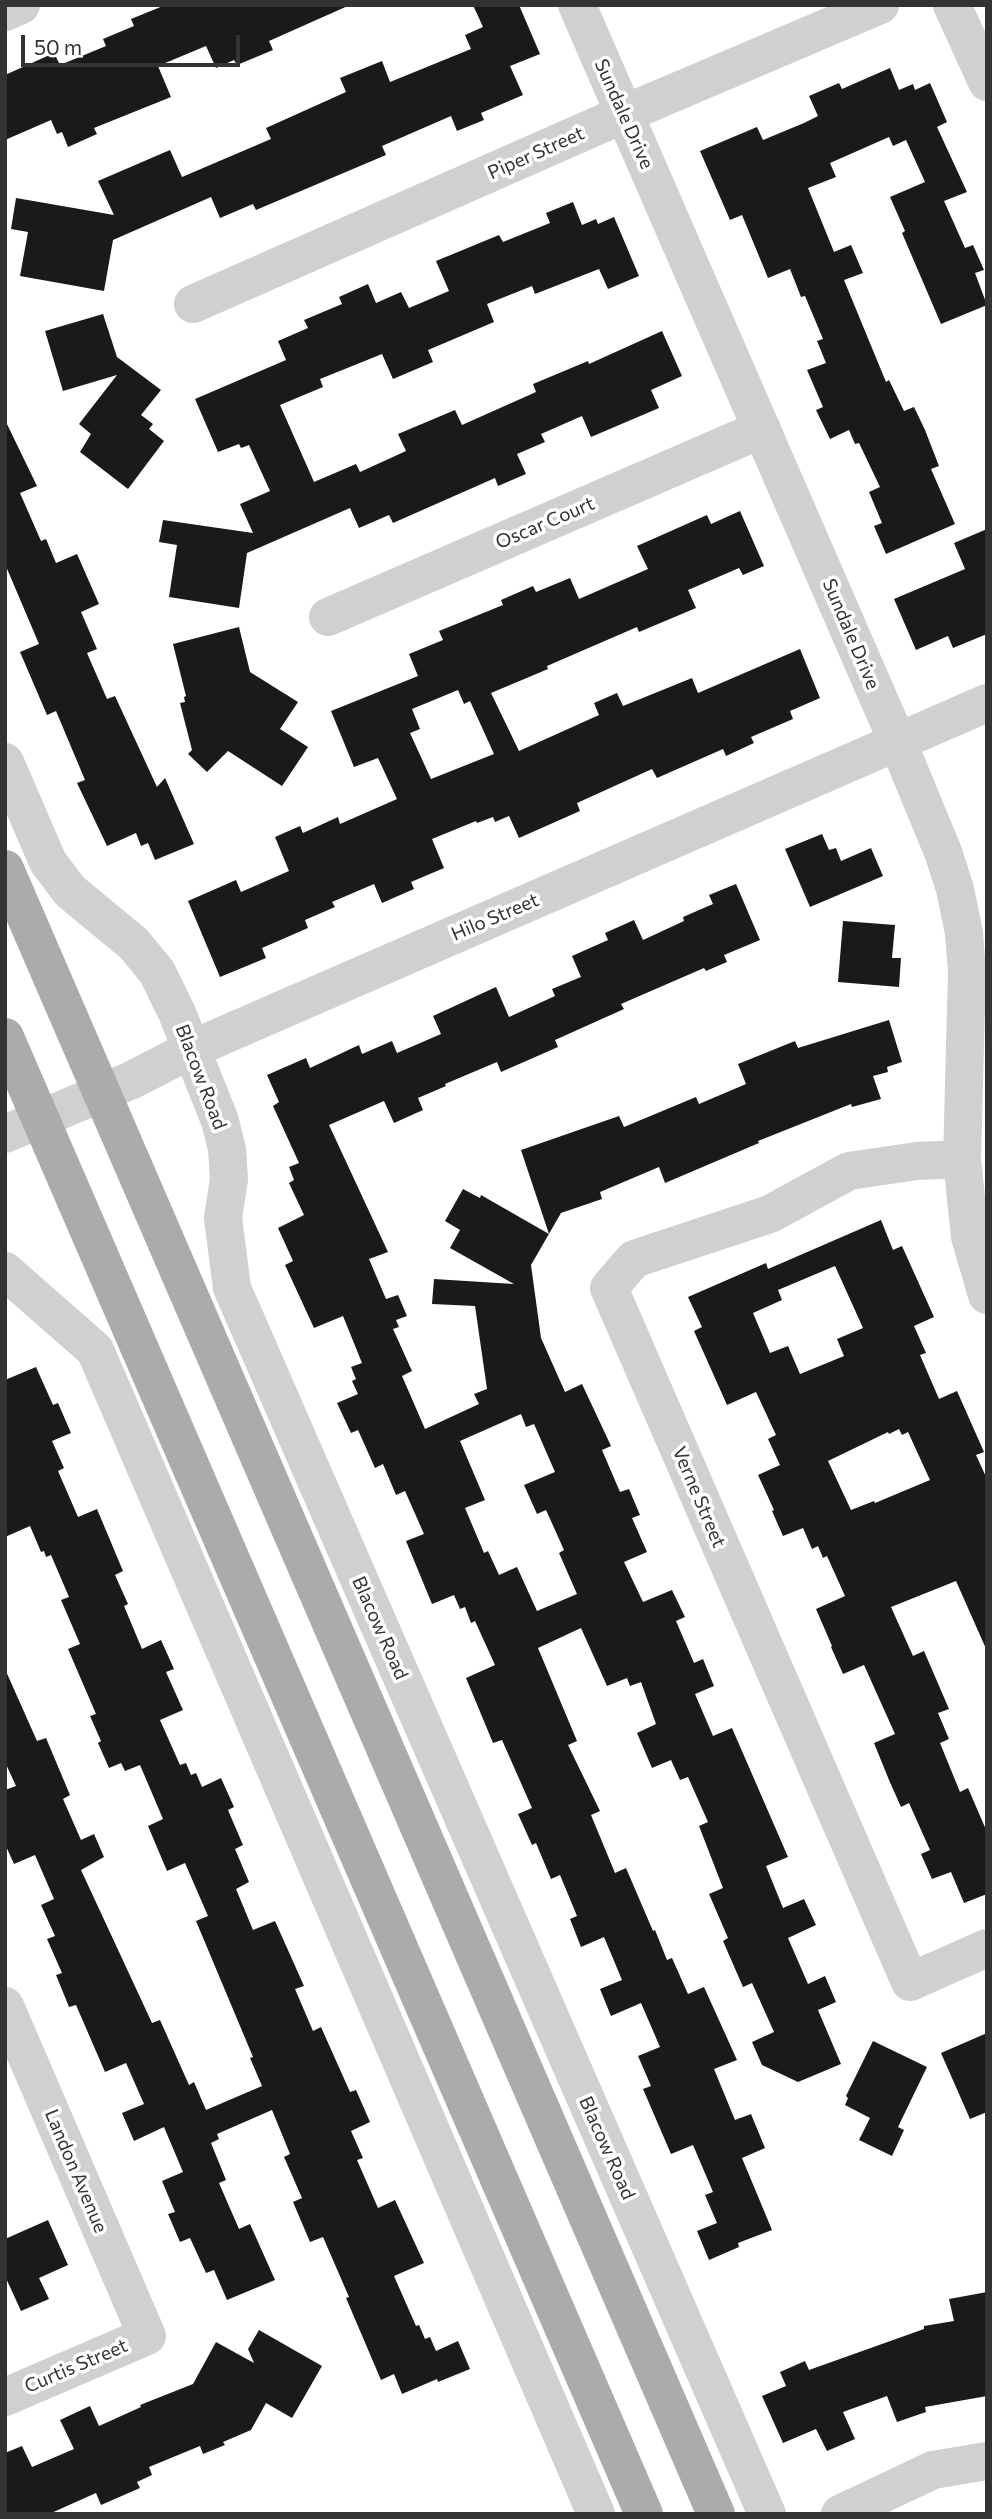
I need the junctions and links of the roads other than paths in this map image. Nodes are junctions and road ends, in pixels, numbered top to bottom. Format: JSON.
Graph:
{"nodes":[{"id":1,"x":21,"y":5,"type":"edge"},
{"id":2,"x":577,"y":5,"type":"edge"},
{"id":3,"x":880,"y":5,"type":"edge"},
{"id":4,"x":952,"y":5,"type":"edge"},
{"id":5,"x":5,"y":12,"type":"edge"},
{"id":6,"x":987,"y":82,"type":"edge"},
{"id":7,"x":624,"y":114,"type":"junction"},
{"id":8,"x":193,"y":304,"type":"dead end"},
{"id":9,"x":762,"y":429,"type":"junction"},
{"id":10,"x":328,"y":617,"type":"dead end"},
{"id":11,"x":987,"y":703,"type":"edge"},
{"id":12,"x":898,"y":743,"type":"junction"},
{"id":13,"x":5,"y":762,"type":"edge"},
{"id":14,"x":5,"y":869,"type":"edge"},
{"id":15,"x":971,"y":893,"type":"edge"},
{"id":16,"x":5,"y":1037,"type":"edge"},
{"id":17,"x":192,"y":1049,"type":"junction"},
{"id":18,"x":103,"y":1092,"type":"junction"},
{"id":19,"x":42,"y":1119,"type":"junction"},
{"id":20,"x":5,"y":1134,"type":"edge"},
{"id":21,"x":962,"y":1159,"type":"junction"},
{"id":22,"x":5,"y":1272,"type":"edge"},
{"id":23,"x":987,"y":1295,"type":"edge"},
{"id":24,"x":987,"y":1948,"type":"edge"},
{"id":25,"x":5,"y":2006,"type":"edge"},
{"id":26,"x":147,"y":2336,"type":"joint"},
{"id":27,"x":5,"y":2397,"type":"edge"},
{"id":28,"x":987,"y":2461,"type":"edge"},
{"id":29,"x":596,"y":2514,"type":"edge"},
{"id":30,"x":644,"y":2514,"type":"edge"},
{"id":31,"x":716,"y":2514,"type":"edge"},
{"id":32,"x":767,"y":2514,"type":"edge"},
{"id":33,"x":840,"y":2514,"type":"edge"}],
"edges":[{"from":1,"to":5,"type":"street"},
{"from":2,"to":7,"type":"street","name":"Sundale Drive"},
{"from":3,"to":7,"type":"street","name":"Piper Street"},
{"from":4,"to":6,"type":"street"},
{"from":7,"to":8,"type":"street","name":"Piper Street"},
{"from":7,"to":9,"type":"street","name":"Sundale Drive"},
{"from":9,"to":10,"type":"street","name":"Oscar Court"},
{"from":9,"to":12,"type":"street","name":"Sundale Drive"},
{"from":11,"to":12,"type":"street","name":"Hilo Street"},
{"from":12,"to":15,"type":"street","name":"Sundale Drive"},
{"from":12,"to":17,"type":"street","name":"Hilo Street"},
{"from":13,"to":17,"type":"street","name":"Blacow Road"},
{"from":14,"to":18,"type":"main road"},
{"from":15,"to":21,"type":"street","name":"Sundale Drive"},
{"from":16,"to":19,"type":"main road"},
{"from":17,"to":18,"type":"street","name":"Hilo Street"},
{"from":17,"to":32,"type":"street","name":"Blacow Road"},
{"from":18,"to":19,"type":"street","name":"Hilo Street"},
{"from":18,"to":31,"type":"main road"},
{"from":19,"to":20,"type":"street","name":"Hilo Street"},
{"from":19,"to":30,"type":"main road"},
{"from":21,"to":23,"type":"street","name":"Sundale Drive"},
{"from":21,"to":24,"type":"street","name":"Verne Street"},
{"from":22,"to":29,"type":"street"},
{"from":25,"to":26,"type":"street","name":"Landon Avenue"},
{"from":26,"to":27,"type":"street","name":"Curtis Street"},
{"from":28,"to":33,"type":"street"}]}
